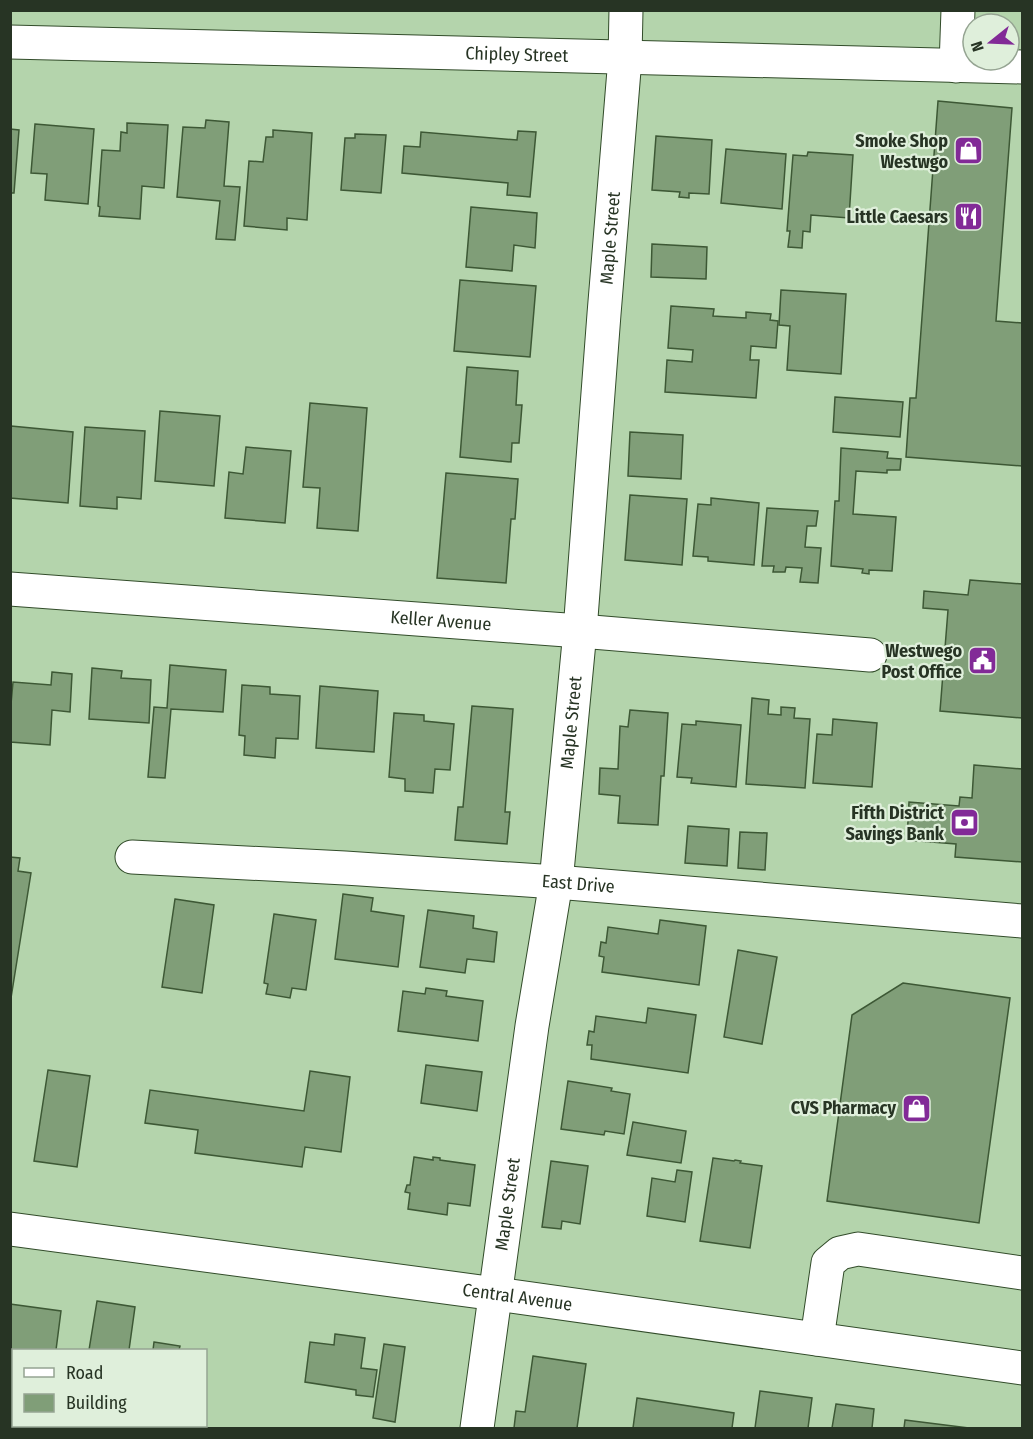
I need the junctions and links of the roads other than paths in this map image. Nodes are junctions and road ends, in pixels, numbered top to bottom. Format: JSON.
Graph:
{"nodes":[{"id":1,"x":626,"y":10,"type":"edge"},
{"id":2,"x":958,"y":10,"type":"edge"},
{"id":3,"x":10,"y":42,"type":"edge"},
{"id":4,"x":625,"y":58,"type":"junction"},
{"id":5,"x":956,"y":66,"type":"junction"},
{"id":6,"x":1023,"y":67,"type":"edge"},
{"id":7,"x":10,"y":588,"type":"edge"},
{"id":8,"x":580,"y":631,"type":"junction"},
{"id":9,"x":870,"y":655,"type":"dead end"},
{"id":10,"x":132,"y":857,"type":"dead end"},
{"id":11,"x":556,"y":882,"type":"junction"},
{"id":12,"x":1023,"y":921,"type":"edge"},
{"id":13,"x":10,"y":1229,"type":"edge"},
{"id":14,"x":1023,"y":1273,"type":"edge"},
{"id":15,"x":496,"y":1294,"type":"junction"},
{"id":16,"x":817,"y":1339,"type":"junction"},
{"id":17,"x":1023,"y":1368,"type":"edge"},
{"id":18,"x":477,"y":1428,"type":"edge"}],
"edges":[{"from":1,"to":4,"type":"street","name":"Maple Street"},
{"from":2,"to":5,"type":"street"},
{"from":3,"to":4,"type":"street","name":"Chipley Street"},
{"from":4,"to":5,"type":"street","name":"Chipley Street"},
{"from":4,"to":8,"type":"street","name":"Maple Street"},
{"from":5,"to":6,"type":"street","name":"Chipley Street"},
{"from":7,"to":8,"type":"street","name":"Keller Avenue"},
{"from":8,"to":9,"type":"street","name":"Keller Avenue"},
{"from":8,"to":11,"type":"street","name":"Maple Street"},
{"from":10,"to":11,"type":"street","name":"East Drive"},
{"from":11,"to":12,"type":"street","name":"East Drive"},
{"from":11,"to":15,"type":"street","name":"Maple Street"},
{"from":13,"to":15,"type":"street","name":"Central Avenue"},
{"from":14,"to":16,"type":"street"},
{"from":15,"to":16,"type":"street","name":"Central Avenue"},
{"from":15,"to":18,"type":"street","name":"Maple Street"},
{"from":16,"to":17,"type":"street","name":"Central Avenue"}]}
